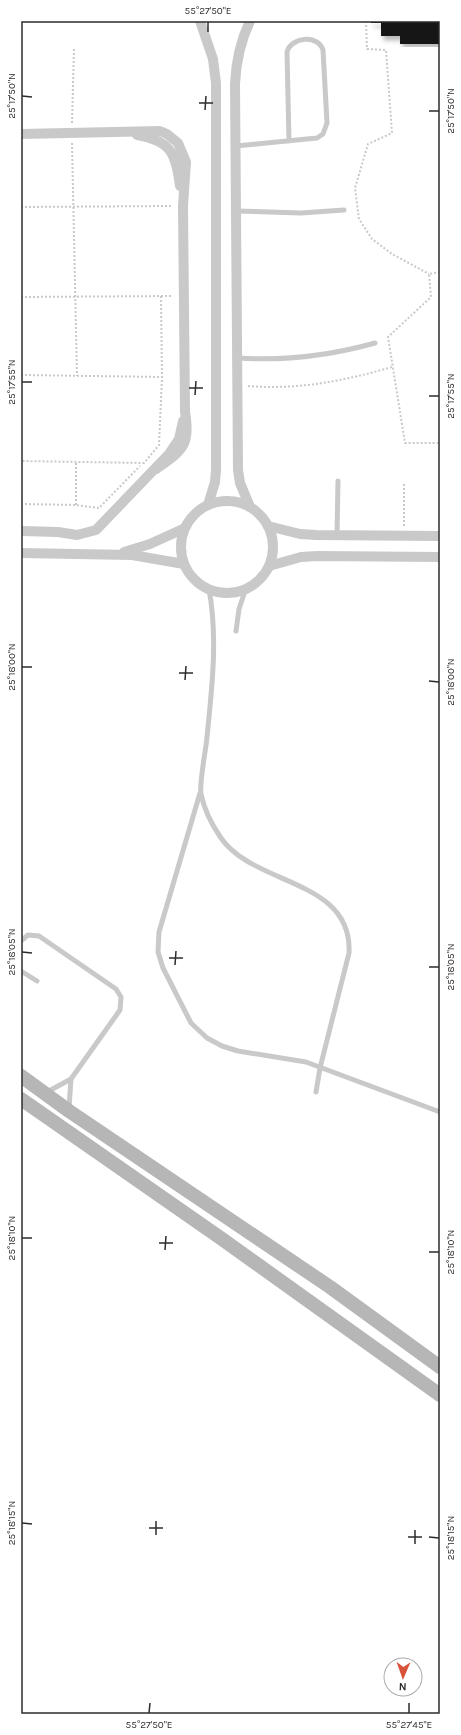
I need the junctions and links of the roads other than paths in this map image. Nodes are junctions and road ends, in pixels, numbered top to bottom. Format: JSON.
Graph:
{"nodes":[{"id":1,"x":200,"y":21,"type":"edge"},
{"id":2,"x":250,"y":21,"type":"edge"},
{"id":3,"x":21,"y":134,"type":"edge"},
{"id":4,"x":289,"y":141,"type":"junction"},
{"id":5,"x":236,"y":146,"type":"junction"},
{"id":6,"x":344,"y":210,"type":"dead end"},
{"id":7,"x":236,"y":211,"type":"junction"},
{"id":8,"x":375,"y":343,"type":"dead end"},
{"id":9,"x":237,"y":358,"type":"junction"},
{"id":10,"x":338,"y":481,"type":"dead end"},
{"id":11,"x":208,"y":505,"type":"junction"},
{"id":12,"x":250,"y":507,"type":"junction"},
{"id":13,"x":268,"y":526,"type":"junction"},
{"id":14,"x":184,"y":528,"type":"junction"},
{"id":15,"x":21,"y":532,"type":"edge"},
{"id":16,"x":337,"y":536,"type":"junction"},
{"id":17,"x":440,"y":536,"type":"edge"},
{"id":18,"x":21,"y":553,"type":"edge"},
{"id":19,"x":114,"y":554,"type":"junction"},
{"id":20,"x":440,"y":557,"type":"edge"},
{"id":21,"x":184,"y":564,"type":"junction"},
{"id":22,"x":269,"y":566,"type":"junction"},
{"id":23,"x":246,"y":588,"type":"junction"},
{"id":24,"x":209,"y":589,"type":"junction"},
{"id":25,"x":236,"y":631,"type":"dead end"},
{"id":26,"x":201,"y":792,"type":"junction"},
{"id":27,"x":21,"y":941,"type":"edge"},
{"id":28,"x":21,"y":971,"type":"edge"},
{"id":29,"x":37,"y":981,"type":"dead end"},
{"id":30,"x":320,"y":1068,"type":"junction"},
{"id":31,"x":21,"y":1076,"type":"edge"},
{"id":32,"x":71,"y":1079,"type":"junction"},
{"id":33,"x":316,"y":1092,"type":"dead end"},
{"id":34,"x":45,"y":1093,"type":"junction"},
{"id":35,"x":21,"y":1099,"type":"edge"},
{"id":36,"x":69,"y":1111,"type":"junction"},
{"id":37,"x":440,"y":1112,"type":"edge"},
{"id":38,"x":440,"y":1367,"type":"edge"},
{"id":39,"x":440,"y":1395,"type":"edge"}],
"edges":[{"from":1,"to":11,"type":"street"},
{"from":2,"to":5,"type":"street"},
{"from":3,"to":15,"type":"street"},
{"from":4,"to":4,"type":"lane"},
{"from":4,"to":5,"type":"lane"},
{"from":5,"to":7,"type":"street"},
{"from":6,"to":7,"type":"lane"},
{"from":7,"to":9,"type":"street"},
{"from":8,"to":9,"type":"lane"},
{"from":9,"to":12,"type":"street"},
{"from":10,"to":16,"type":"lane"},
{"from":11,"to":12,"type":"street"},
{"from":11,"to":14,"type":"street"},
{"from":12,"to":13,"type":"street"},
{"from":13,"to":16,"type":"street"},
{"from":13,"to":22,"type":"street"},
{"from":14,"to":19,"type":"street"},
{"from":14,"to":21,"type":"street"},
{"from":16,"to":17,"type":"street"},
{"from":18,"to":19,"type":"street"},
{"from":19,"to":21,"type":"street"},
{"from":20,"to":22,"type":"street"},
{"from":21,"to":24,"type":"street"},
{"from":22,"to":23,"type":"street"},
{"from":23,"to":24,"type":"street"},
{"from":23,"to":25,"type":"lane"},
{"from":24,"to":26,"type":"lane"},
{"from":26,"to":30,"type":"lane"},
{"from":26,"to":30,"type":"lane"},
{"from":27,"to":32,"type":"lane"},
{"from":28,"to":29,"type":"lane"},
{"from":30,"to":33,"type":"lane"},
{"from":30,"to":37,"type":"lane"},
{"from":31,"to":34,"type":"main road"},
{"from":32,"to":34,"type":"lane"},
{"from":32,"to":36,"type":"lane"},
{"from":34,"to":36,"type":"main road"},
{"from":35,"to":39,"type":"main road"},
{"from":36,"to":38,"type":"main road"}]}
